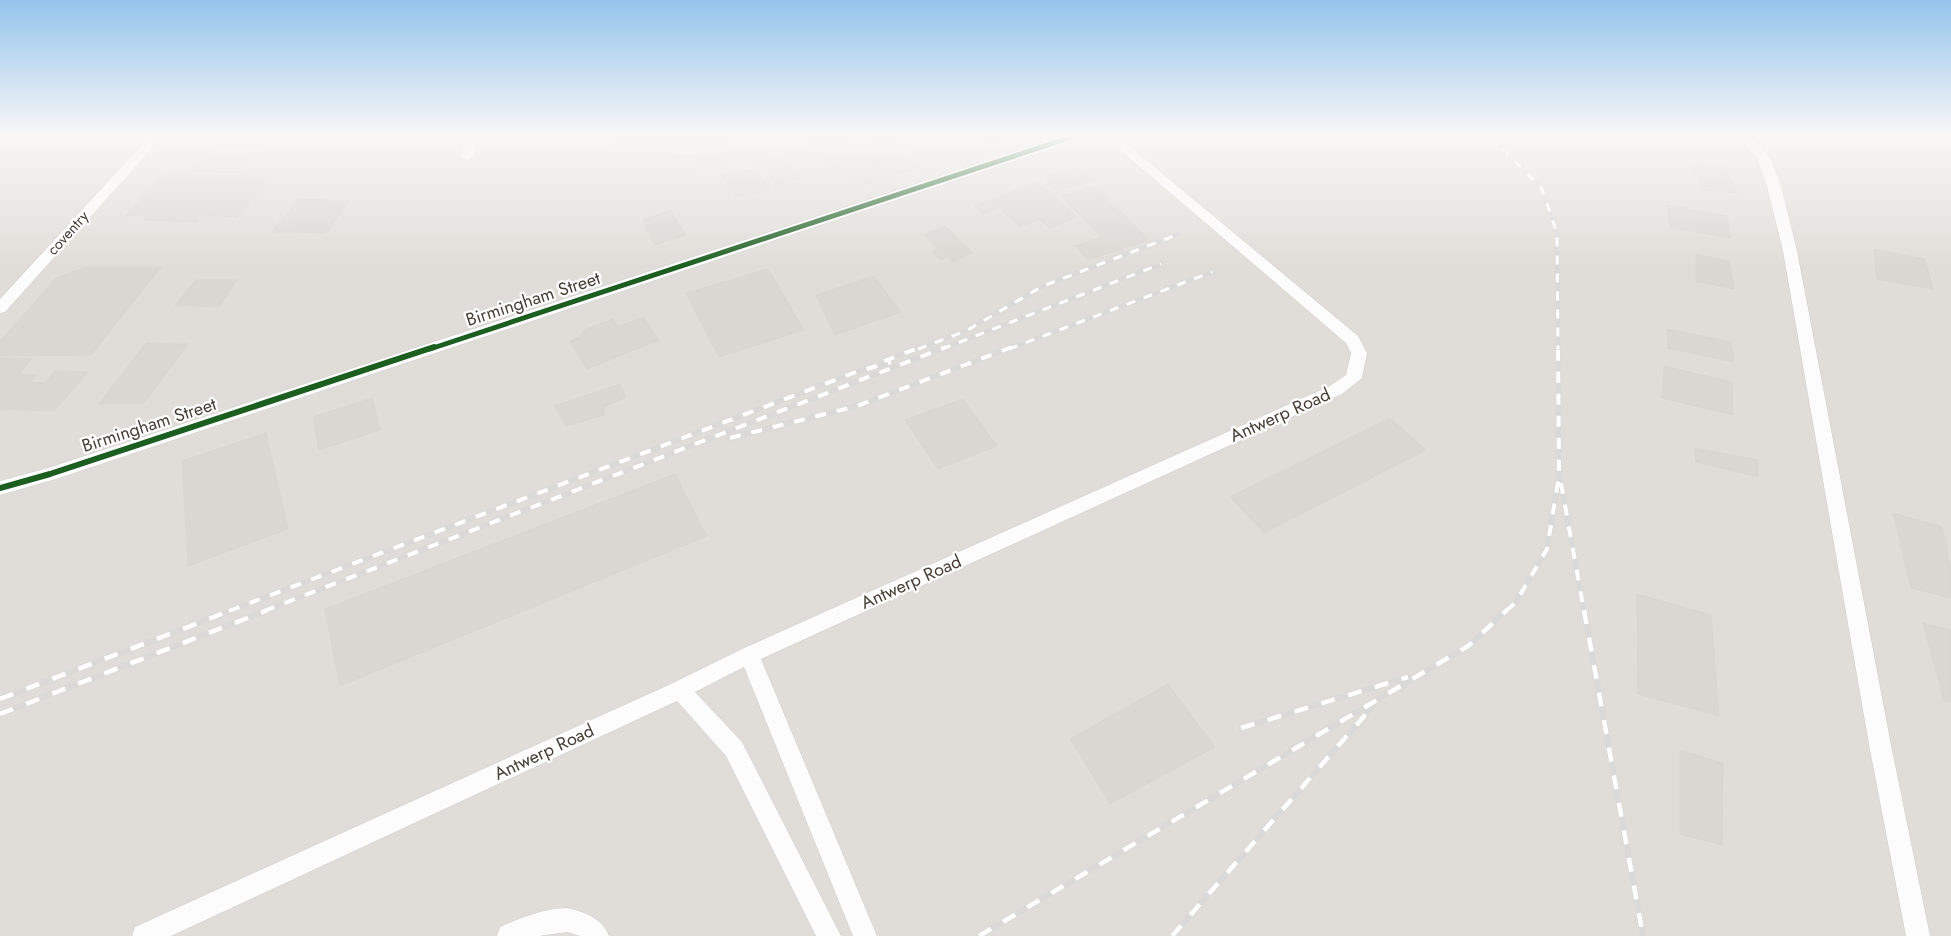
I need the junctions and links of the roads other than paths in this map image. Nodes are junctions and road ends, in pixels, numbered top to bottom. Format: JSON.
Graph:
{"nodes":[{"id":1,"x":117,"y":180,"type":"edge"},
{"id":2,"x":942,"y":180,"type":"edge"},
{"id":3,"x":1162,"y":180,"type":"edge"},
{"id":4,"x":1772,"y":180,"type":"edge"},
{"id":5,"x":0,"y":308,"type":"edge"},
{"id":6,"x":0,"y":488,"type":"edge"},
{"id":7,"x":749,"y":655,"type":"junction"},
{"id":8,"x":680,"y":690,"type":"junction"},
{"id":9,"x":144,"y":936,"type":"edge"},
{"id":10,"x":509,"y":936,"type":"edge"},
{"id":11,"x":597,"y":936,"type":"edge"},
{"id":12,"x":829,"y":936,"type":"edge"},
{"id":13,"x":865,"y":936,"type":"edge"},
{"id":14,"x":1918,"y":936,"type":"edge"}],
"edges":[{"from":1,"to":5,"type":"street","name":"coventry"},
{"from":2,"to":6,"type":"street","name":"Birmingham Street"},
{"from":3,"to":7,"type":"street","name":"Antwerp Road"},
{"from":4,"to":14,"type":"street"},
{"from":7,"to":8,"type":"street","name":"Antwerp Road"},
{"from":7,"to":13,"type":"street"},
{"from":8,"to":9,"type":"street","name":"Antwerp Road"},
{"from":8,"to":12,"type":"street"},
{"from":10,"to":11,"type":"street"}]}
